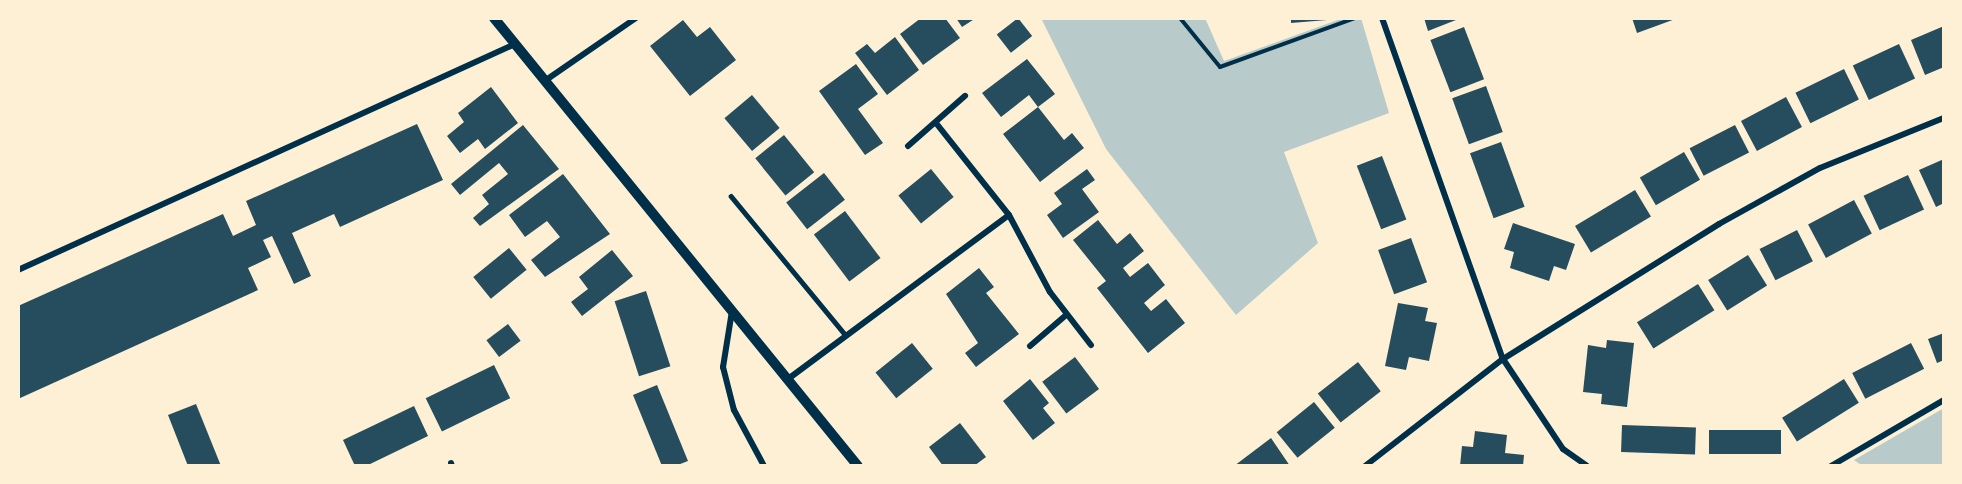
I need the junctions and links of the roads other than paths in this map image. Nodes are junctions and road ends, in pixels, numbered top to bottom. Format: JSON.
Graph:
{"nodes":[{"id":1,"x":494,"y":18,"type":"edge"},
{"id":2,"x":636,"y":18,"type":"edge"},
{"id":3,"x":1382,"y":18,"type":"edge"},
{"id":4,"x":516,"y":44,"type":"junction"},
{"id":5,"x":546,"y":80,"type":"junction"},
{"id":6,"x":965,"y":96,"type":"dead end"},
{"id":7,"x":1944,"y":118,"type":"edge"},
{"id":8,"x":936,"y":123,"type":"junction"},
{"id":9,"x":908,"y":146,"type":"dead end"},
{"id":10,"x":731,"y":196,"type":"dead end"},
{"id":11,"x":1009,"y":215,"type":"junction"},
{"id":12,"x":18,"y":270,"type":"edge"},
{"id":13,"x":732,"y":311,"type":"junction"},
{"id":14,"x":1065,"y":316,"type":"junction"},
{"id":15,"x":844,"y":333,"type":"junction"},
{"id":16,"x":1091,"y":345,"type":"dead end"},
{"id":17,"x":1030,"y":346,"type":"dead end"},
{"id":18,"x":1503,"y":358,"type":"junction"},
{"id":19,"x":788,"y":379,"type":"junction"},
{"id":20,"x":1944,"y":400,"type":"edge"},
{"id":21,"x":760,"y":465,"type":"edge"},
{"id":22,"x":858,"y":466,"type":"edge"},
{"id":23,"x":1365,"y":466,"type":"edge"},
{"id":24,"x":1587,"y":466,"type":"edge"},
{"id":25,"x":1831,"y":466,"type":"edge"}],
"edges":[{"from":1,"to":4,"type":"street"},
{"from":2,"to":5,"type":"street"},
{"from":3,"to":18,"type":"street"},
{"from":4,"to":5,"type":"street"},
{"from":4,"to":12,"type":"street"},
{"from":5,"to":13,"type":"street"},
{"from":6,"to":8,"type":"street"},
{"from":7,"to":18,"type":"street"},
{"from":8,"to":9,"type":"street"},
{"from":8,"to":11,"type":"street"},
{"from":10,"to":15,"type":"lane"},
{"from":11,"to":14,"type":"street"},
{"from":11,"to":15,"type":"street"},
{"from":13,"to":19,"type":"street"},
{"from":13,"to":21,"type":"street"},
{"from":14,"to":16,"type":"street"},
{"from":14,"to":17,"type":"street"},
{"from":15,"to":19,"type":"street"},
{"from":18,"to":23,"type":"street"},
{"from":18,"to":24,"type":"street"},
{"from":19,"to":22,"type":"street"},
{"from":20,"to":25,"type":"street"}]}
